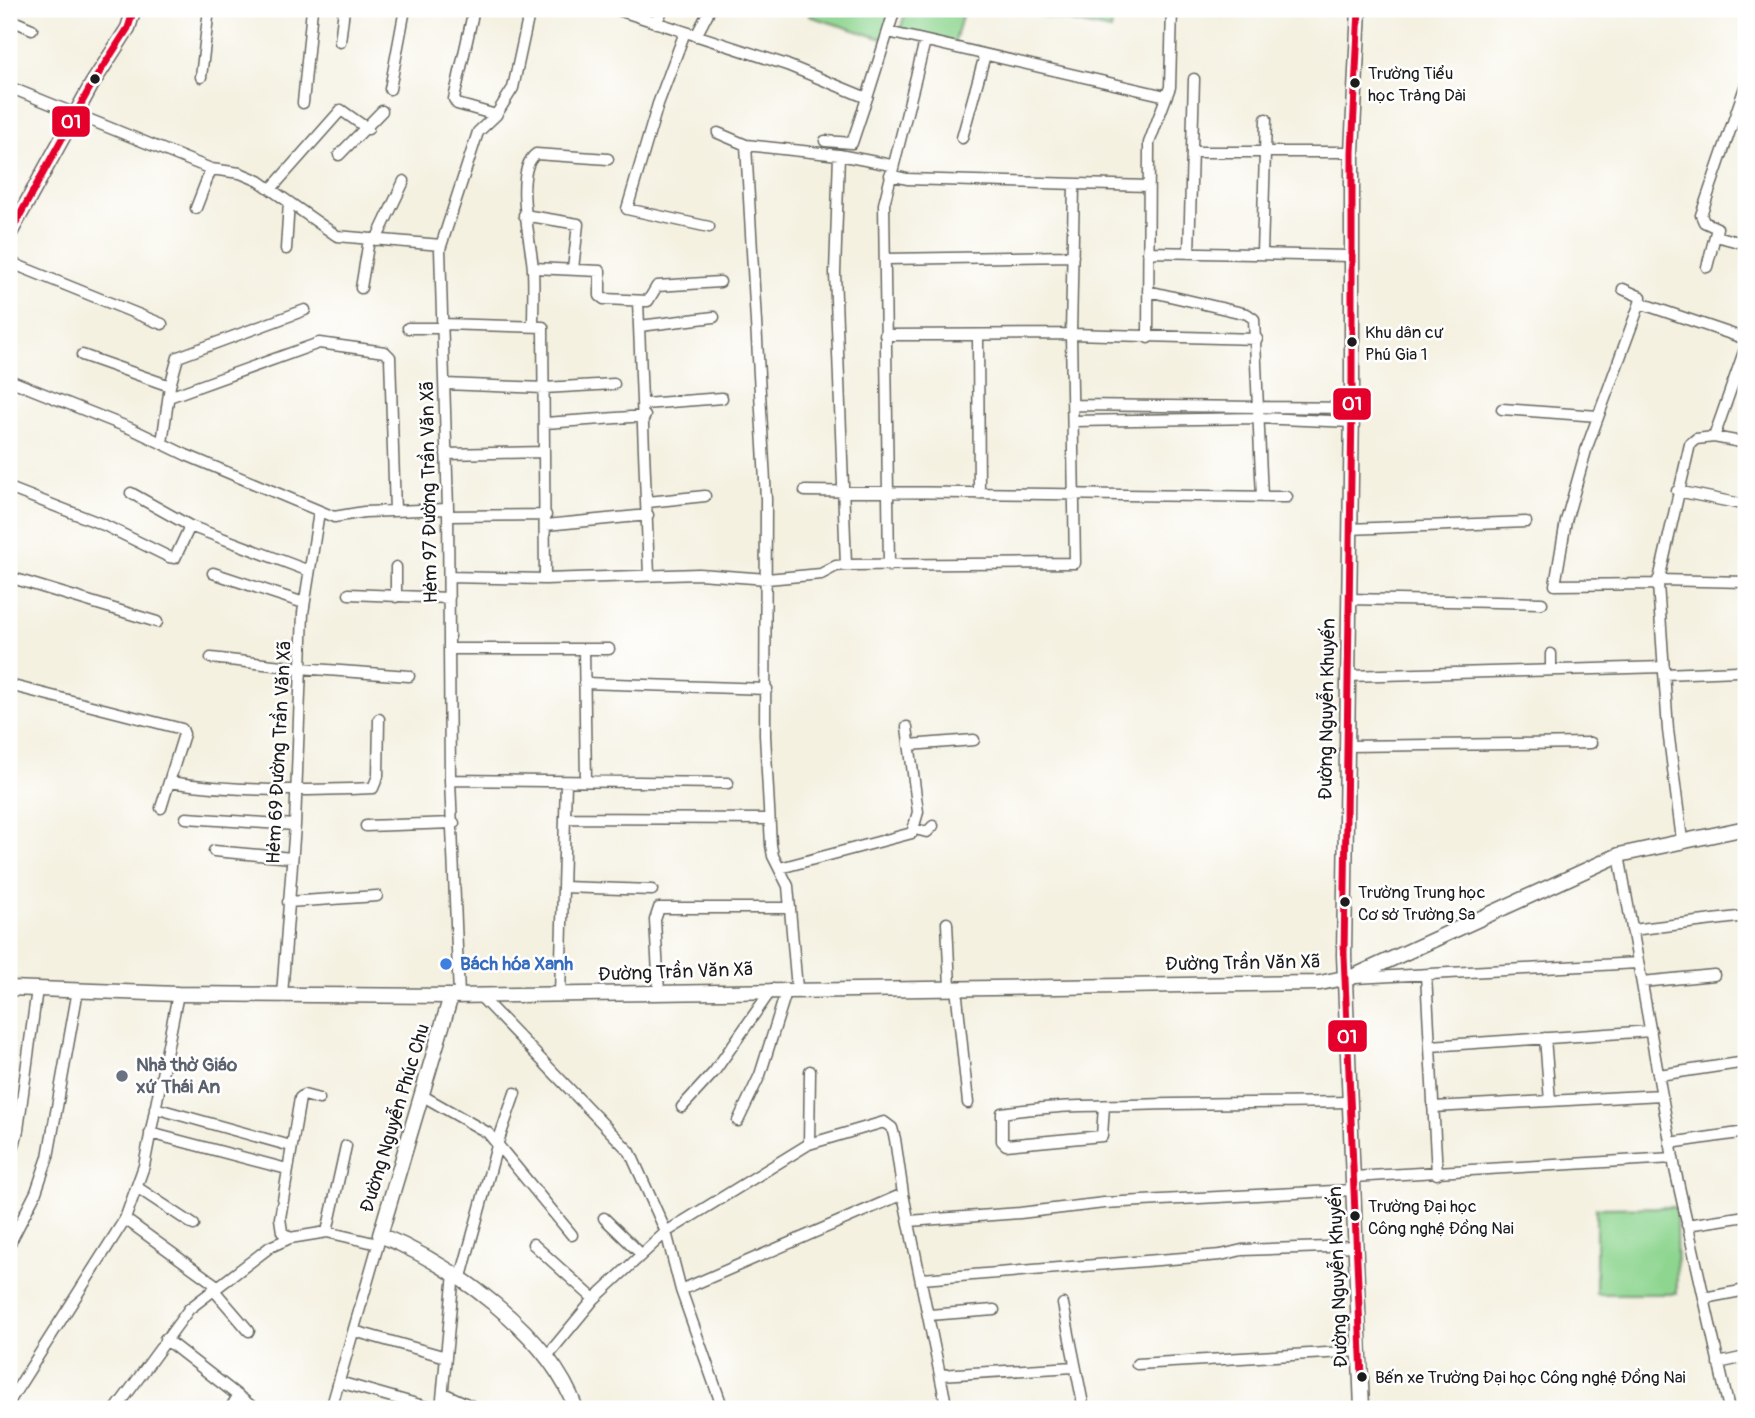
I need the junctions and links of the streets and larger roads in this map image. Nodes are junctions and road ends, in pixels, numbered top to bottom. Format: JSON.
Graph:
{"nodes":[{"id":1,"x":209,"y":9,"type":"edge"},
{"id":2,"x":312,"y":9,"type":"edge"},
{"id":3,"x":344,"y":9,"type":"edge"},
{"id":4,"x":405,"y":9,"type":"edge"},
{"id":5,"x":474,"y":9,"type":"edge"},
{"id":6,"x":530,"y":9,"type":"edge"},
{"id":7,"x":615,"y":9,"type":"edge"},
{"id":8,"x":663,"y":9,"type":"edge"},
{"id":9,"x":710,"y":9,"type":"edge"},
{"id":10,"x":895,"y":9,"type":"edge"},
{"id":11,"x":1172,"y":9,"type":"edge"},
{"id":12,"x":1359,"y":9,"type":"edge"},
{"id":13,"x":129,"y":10,"type":"edge"},
{"id":14,"x":9,"y":19,"type":"edge"},
{"id":15,"x":656,"y":23,"type":"junction"},
{"id":16,"x":32,"y":29,"type":"dead end"},
{"id":17,"x":888,"y":32,"type":"junction"},
{"id":18,"x":690,"y":34,"type":"junction"},
{"id":19,"x":925,"y":41,"type":"junction"},
{"id":20,"x":340,"y":42,"type":"dead end"},
{"id":21,"x":985,"y":54,"type":"junction"},
{"id":22,"x":201,"y":77,"type":"dead end"},
{"id":23,"x":1194,"y":79,"type":"dead end"},
{"id":24,"x":1746,"y":84,"type":"edge"},
{"id":25,"x":9,"y":87,"type":"edge"},
{"id":26,"x":390,"y":89,"type":"dead end"},
{"id":27,"x":1166,"y":96,"type":"junction"},
{"id":28,"x":867,"y":97,"type":"junction"},
{"id":29,"x":303,"y":103,"type":"dead end"},
{"id":30,"x":382,"y":111,"type":"dead end"},
{"id":31,"x":76,"y":114,"type":"junction"},
{"id":32,"x":496,"y":115,"type":"junction"},
{"id":33,"x":1266,"y":119,"type":"dead end"},
{"id":34,"x":368,"y":129,"type":"junction"},
{"id":35,"x":718,"y":133,"type":"dead end"},
{"id":36,"x":962,"y":138,"type":"dead end"},
{"id":37,"x":825,"y":141,"type":"dead end"},
{"id":38,"x":746,"y":145,"type":"junction"},
{"id":39,"x":1193,"y":152,"type":"junction"},
{"id":40,"x":1352,"y":152,"type":"junction"},
{"id":41,"x":1265,"y":154,"type":"junction"},
{"id":42,"x":340,"y":155,"type":"dead end"},
{"id":43,"x":839,"y":155,"type":"junction"},
{"id":44,"x":608,"y":159,"type":"dead end"},
{"id":45,"x":211,"y":169,"type":"junction"},
{"id":46,"x":891,"y":170,"type":"junction"},
{"id":47,"x":404,"y":181,"type":"dead end"},
{"id":48,"x":1074,"y":185,"type":"junction"},
{"id":49,"x":1148,"y":186,"type":"junction"},
{"id":50,"x":271,"y":189,"type":"junction"},
{"id":51,"x":289,"y":202,"type":"junction"},
{"id":52,"x":196,"y":208,"type":"dead end"},
{"id":53,"x":524,"y":215,"type":"junction"},
{"id":54,"x":709,"y":227,"type":"dead end"},
{"id":55,"x":9,"y":235,"type":"edge"},
{"id":56,"x":1716,"y":236,"type":"junction"},
{"id":57,"x":372,"y":240,"type":"junction"},
{"id":58,"x":1746,"y":244,"type":"edge"},
{"id":59,"x":441,"y":245,"type":"junction"},
{"id":60,"x":286,"y":248,"type":"dead end"},
{"id":61,"x":1148,"y":252,"type":"junction"},
{"id":62,"x":1189,"y":253,"type":"junction"},
{"id":63,"x":1262,"y":253,"type":"junction"},
{"id":64,"x":1073,"y":256,"type":"junction"},
{"id":65,"x":1351,"y":256,"type":"junction"},
{"id":66,"x":886,"y":260,"type":"junction"},
{"id":67,"x":9,"y":262,"type":"edge"},
{"id":68,"x":1707,"y":267,"type":"dead end"},
{"id":69,"x":533,"y":268,"type":"junction"},
{"id":70,"x":573,"y":269,"type":"junction"},
{"id":71,"x":720,"y":282,"type":"dead end"},
{"id":72,"x":360,"y":288,"type":"dead end"},
{"id":73,"x":1623,"y":289,"type":"dead end"},
{"id":74,"x":1148,"y":291,"type":"junction"},
{"id":75,"x":638,"y":301,"type":"junction"},
{"id":76,"x":1640,"y":303,"type":"junction"},
{"id":77,"x":305,"y":310,"type":"dead end"},
{"id":78,"x":714,"y":317,"type":"dead end"},
{"id":79,"x":162,"y":324,"type":"dead end"},
{"id":80,"x":533,"y":325,"type":"junction"},
{"id":81,"x":442,"y":326,"type":"junction"},
{"id":82,"x":640,"y":326,"type":"junction"},
{"id":83,"x":408,"y":328,"type":"dead end"},
{"id":84,"x":1071,"y":334,"type":"junction"},
{"id":85,"x":885,"y":335,"type":"junction"},
{"id":86,"x":978,"y":336,"type":"junction"},
{"id":87,"x":1148,"y":338,"type":"junction"},
{"id":88,"x":1257,"y":339,"type":"junction"},
{"id":89,"x":1746,"y":339,"type":"edge"},
{"id":90,"x":1746,"y":346,"type":"edge"},
{"id":91,"x":82,"y":355,"type":"dead end"},
{"id":92,"x":9,"y":380,"type":"edge"},
{"id":93,"x":445,"y":384,"type":"junction"},
{"id":94,"x":614,"y":384,"type":"dead end"},
{"id":95,"x":544,"y":388,"type":"junction"},
{"id":96,"x":170,"y":391,"type":"junction"},
{"id":97,"x":722,"y":398,"type":"dead end"},
{"id":98,"x":644,"y":404,"type":"junction"},
{"id":99,"x":1073,"y":405,"type":"junction"},
{"id":100,"x":1259,"y":406,"type":"junction"},
{"id":101,"x":1502,"y":408,"type":"dead end"},
{"id":102,"x":1352,"y":415,"type":"junction"},
{"id":103,"x":645,"y":416,"type":"junction"},
{"id":104,"x":1598,"y":416,"type":"junction"},
{"id":105,"x":1259,"y":418,"type":"junction"},
{"id":106,"x":1074,"y":421,"type":"junction"},
{"id":107,"x":545,"y":423,"type":"junction"},
{"id":108,"x":1714,"y":437,"type":"junction"},
{"id":109,"x":162,"y":443,"type":"junction"},
{"id":110,"x":1746,"y":443,"type":"edge"},
{"id":111,"x":544,"y":452,"type":"junction"},
{"id":112,"x":446,"y":454,"type":"junction"},
{"id":113,"x":9,"y":488,"type":"edge"},
{"id":114,"x":805,"y":491,"type":"dead end"},
{"id":115,"x":1677,"y":491,"type":"junction"},
{"id":116,"x":844,"y":492,"type":"junction"},
{"id":117,"x":890,"y":492,"type":"junction"},
{"id":118,"x":131,"y":493,"type":"dead end"},
{"id":119,"x":979,"y":494,"type":"junction"},
{"id":120,"x":1074,"y":495,"type":"junction"},
{"id":121,"x":705,"y":496,"type":"dead end"},
{"id":122,"x":1262,"y":496,"type":"junction"},
{"id":123,"x":1287,"y":497,"type":"dead end"},
{"id":124,"x":648,"y":502,"type":"junction"},
{"id":125,"x":1746,"y":505,"type":"edge"},
{"id":126,"x":395,"y":511,"type":"junction"},
{"id":127,"x":319,"y":512,"type":"junction"},
{"id":128,"x":448,"y":512,"type":"junction"},
{"id":129,"x":648,"y":515,"type":"junction"},
{"id":130,"x":546,"y":520,"type":"junction"},
{"id":131,"x":1526,"y":522,"type":"dead end"},
{"id":132,"x":190,"y":526,"type":"junction"},
{"id":133,"x":1349,"y":529,"type":"junction"},
{"id":134,"x":846,"y":565,"type":"junction"},
{"id":135,"x":396,"y":566,"type":"dead end"},
{"id":136,"x":889,"y":566,"type":"junction"},
{"id":137,"x":309,"y":571,"type":"junction"},
{"id":138,"x":214,"y":573,"type":"dead end"},
{"id":139,"x":649,"y":575,"type":"junction"},
{"id":140,"x":9,"y":577,"type":"edge"},
{"id":141,"x":449,"y":577,"type":"junction"},
{"id":142,"x":545,"y":579,"type":"junction"},
{"id":143,"x":767,"y":579,"type":"junction"},
{"id":144,"x":1658,"y":582,"type":"junction"},
{"id":145,"x":1746,"y":582,"type":"edge"},
{"id":146,"x":349,"y":594,"type":"dead end"},
{"id":147,"x":396,"y":597,"type":"junction"},
{"id":148,"x":449,"y":598,"type":"junction"},
{"id":149,"x":1348,"y":599,"type":"junction"},
{"id":150,"x":304,"y":603,"type":"junction"},
{"id":151,"x":1542,"y":603,"type":"dead end"},
{"id":152,"x":157,"y":622,"type":"dead end"},
{"id":153,"x":450,"y":649,"type":"junction"},
{"id":154,"x":584,"y":649,"type":"junction"},
{"id":155,"x":609,"y":649,"type":"dead end"},
{"id":156,"x":1551,"y":654,"type":"dead end"},
{"id":157,"x":211,"y":658,"type":"dead end"},
{"id":158,"x":300,"y":668,"type":"junction"},
{"id":159,"x":1551,"y":670,"type":"junction"},
{"id":160,"x":1664,"y":670,"type":"junction"},
{"id":161,"x":1738,"y":671,"type":"dead end"},
{"id":162,"x":409,"y":676,"type":"dead end"},
{"id":163,"x":1347,"y":676,"type":"junction"},
{"id":164,"x":584,"y":683,"type":"junction"},
{"id":165,"x":9,"y":685,"type":"edge"},
{"id":166,"x":767,"y":689,"type":"junction"},
{"id":167,"x":379,"y":719,"type":"dead end"},
{"id":168,"x":906,"y":727,"type":"dead end"},
{"id":169,"x":974,"y":740,"type":"dead end"},
{"id":170,"x":1591,"y":743,"type":"dead end"},
{"id":171,"x":909,"y":744,"type":"junction"},
{"id":172,"x":1346,"y":746,"type":"junction"},
{"id":173,"x":450,"y":780,"type":"junction"},
{"id":174,"x":586,"y":781,"type":"junction"},
{"id":175,"x":169,"y":782,"type":"junction"},
{"id":176,"x":566,"y":782,"type":"junction"},
{"id":177,"x":728,"y":783,"type":"dead end"},
{"id":178,"x":296,"y":792,"type":"junction"},
{"id":179,"x":161,"y":808,"type":"dead end"},
{"id":180,"x":186,"y":818,"type":"dead end"},
{"id":181,"x":565,"y":818,"type":"junction"},
{"id":182,"x":769,"y":819,"type":"junction"},
{"id":183,"x":454,"y":823,"type":"junction"},
{"id":184,"x":295,"y":824,"type":"junction"},
{"id":185,"x":366,"y":826,"type":"dead end"},
{"id":186,"x":1746,"y":828,"type":"edge"},
{"id":187,"x":915,"y":829,"type":"junction"},
{"id":188,"x":930,"y":833,"type":"dead end"},
{"id":189,"x":1682,"y":841,"type":"junction"},
{"id":190,"x":214,"y":851,"type":"dead end"},
{"id":191,"x":1619,"y":855,"type":"junction"},
{"id":192,"x":292,"y":858,"type":"junction"},
{"id":193,"x":780,"y":868,"type":"junction"},
{"id":194,"x":563,"y":887,"type":"junction"},
{"id":195,"x":652,"y":890,"type":"dead end"},
{"id":196,"x":377,"y":896,"type":"dead end"},
{"id":197,"x":288,"y":902,"type":"junction"},
{"id":198,"x":790,"y":908,"type":"junction"},
{"id":199,"x":1746,"y":916,"type":"edge"},
{"id":200,"x":947,"y":923,"type":"dead end"},
{"id":201,"x":1632,"y":930,"type":"junction"},
{"id":202,"x":1638,"y":963,"type":"junction"},
{"id":203,"x":1426,"y":975,"type":"junction"},
{"id":204,"x":1714,"y":975,"type":"dead end"},
{"id":205,"x":1347,"y":978,"type":"junction"},
{"id":206,"x":1642,"y":982,"type":"junction"},
{"id":207,"x":953,"y":986,"type":"junction"},
{"id":208,"x":9,"y":988,"type":"edge"},
{"id":209,"x":37,"y":989,"type":"junction"},
{"id":210,"x":772,"y":989,"type":"junction"},
{"id":211,"x":792,"y":989,"type":"junction"},
{"id":212,"x":78,"y":990,"type":"junction"},
{"id":213,"x":659,"y":992,"type":"junction"},
{"id":214,"x":178,"y":994,"type":"junction"},
{"id":215,"x":282,"y":995,"type":"junction"},
{"id":216,"x":559,"y":995,"type":"junction"},
{"id":217,"x":455,"y":996,"type":"junction"},
{"id":218,"x":480,"y":996,"type":"junction"},
{"id":219,"x":1651,"y":1031,"type":"junction"},
{"id":220,"x":1545,"y":1038,"type":"junction"},
{"id":221,"x":1430,"y":1046,"type":"junction"},
{"id":222,"x":1746,"y":1062,"type":"edge"},
{"id":223,"x":810,"y":1071,"type":"dead end"},
{"id":224,"x":1659,"y":1075,"type":"junction"},
{"id":225,"x":516,"y":1093,"type":"dead end"},
{"id":226,"x":423,"y":1096,"type":"junction"},
{"id":227,"x":1662,"y":1096,"type":"junction"},
{"id":228,"x":319,"y":1099,"type":"dead end"},
{"id":229,"x":1550,"y":1101,"type":"junction"},
{"id":230,"x":1350,"y":1102,"type":"junction"},
{"id":231,"x":968,"y":1103,"type":"dead end"},
{"id":232,"x":1104,"y":1106,"type":"junction"},
{"id":233,"x":682,"y":1107,"type":"dead end"},
{"id":234,"x":1433,"y":1107,"type":"junction"},
{"id":235,"x":155,"y":1108,"type":"junction"},
{"id":236,"x":738,"y":1121,"type":"dead end"},
{"id":237,"x":1746,"y":1132,"type":"edge"},
{"id":238,"x":150,"y":1133,"type":"junction"},
{"id":239,"x":498,"y":1142,"type":"junction"},
{"id":240,"x":1670,"y":1143,"type":"junction"},
{"id":241,"x":809,"y":1144,"type":"junction"},
{"id":242,"x":291,"y":1146,"type":"junction"},
{"id":243,"x":346,"y":1146,"type":"dead end"},
{"id":244,"x":1673,"y":1158,"type":"junction"},
{"id":245,"x":9,"y":1166,"type":"edge"},
{"id":246,"x":287,"y":1170,"type":"junction"},
{"id":247,"x":1437,"y":1174,"type":"junction"},
{"id":248,"x":1353,"y":1183,"type":"junction"},
{"id":249,"x":138,"y":1188,"type":"junction"},
{"id":250,"x":903,"y":1194,"type":"junction"},
{"id":251,"x":1746,"y":1216,"type":"edge"},
{"id":252,"x":604,"y":1218,"type":"dead end"},
{"id":253,"x":125,"y":1219,"type":"junction"},
{"id":254,"x":909,"y":1221,"type":"junction"},
{"id":255,"x":194,"y":1225,"type":"dead end"},
{"id":256,"x":1687,"y":1225,"type":"junction"},
{"id":257,"x":327,"y":1232,"type":"junction"},
{"id":258,"x":666,"y":1232,"type":"junction"},
{"id":259,"x":572,"y":1235,"type":"dead end"},
{"id":260,"x":290,"y":1238,"type":"junction"},
{"id":261,"x":379,"y":1239,"type":"junction"},
{"id":262,"x":533,"y":1244,"type":"dead end"},
{"id":263,"x":9,"y":1245,"type":"edge"},
{"id":264,"x":1356,"y":1246,"type":"junction"},
{"id":265,"x":641,"y":1254,"type":"junction"},
{"id":266,"x":457,"y":1275,"type":"junction"},
{"id":267,"x":922,"y":1279,"type":"junction"},
{"id":268,"x":214,"y":1287,"type":"junction"},
{"id":269,"x":681,"y":1290,"type":"junction"},
{"id":270,"x":1746,"y":1290,"type":"edge"},
{"id":271,"x":1704,"y":1298,"type":"junction"},
{"id":272,"x":594,"y":1299,"type":"junction"},
{"id":273,"x":1063,"y":1304,"type":"dead end"},
{"id":274,"x":994,"y":1310,"type":"dead end"},
{"id":275,"x":929,"y":1315,"type":"junction"},
{"id":276,"x":248,"y":1331,"type":"dead end"},
{"id":277,"x":354,"y":1331,"type":"junction"},
{"id":278,"x":165,"y":1339,"type":"junction"},
{"id":279,"x":1360,"y":1351,"type":"junction"},
{"id":280,"x":547,"y":1356,"type":"junction"},
{"id":281,"x":446,"y":1357,"type":"junction"},
{"id":282,"x":1746,"y":1357,"type":"edge"},
{"id":283,"x":1718,"y":1363,"type":"junction"},
{"id":284,"x":1137,"y":1364,"type":"dead end"},
{"id":285,"x":1074,"y":1367,"type":"junction"},
{"id":286,"x":940,"y":1375,"type":"junction"},
{"id":287,"x":339,"y":1382,"type":"junction"},
{"id":288,"x":443,"y":1393,"type":"junction"},
{"id":289,"x":238,"y":1396,"type":"junction"},
{"id":290,"x":9,"y":1402,"type":"edge"},
{"id":291,"x":20,"y":1409,"type":"edge"},
{"id":292,"x":116,"y":1409,"type":"edge"},
{"id":293,"x":230,"y":1409,"type":"edge"},
{"id":294,"x":255,"y":1409,"type":"edge"},
{"id":295,"x":331,"y":1409,"type":"edge"},
{"id":296,"x":433,"y":1409,"type":"edge"},
{"id":297,"x":441,"y":1409,"type":"edge"},
{"id":298,"x":478,"y":1409,"type":"edge"},
{"id":299,"x":576,"y":1409,"type":"edge"},
{"id":300,"x":723,"y":1409,"type":"edge"},
{"id":301,"x":947,"y":1409,"type":"edge"},
{"id":302,"x":1084,"y":1409,"type":"edge"},
{"id":303,"x":1366,"y":1409,"type":"edge"},
{"id":304,"x":1729,"y":1409,"type":"edge"}],
"edges":[{"from":1,"to":22,"type":"street"},
{"from":2,"to":29,"type":"street"},
{"from":3,"to":20,"type":"street"},
{"from":4,"to":26,"type":"street"},
{"from":5,"to":32,"type":"street"},
{"from":6,"to":32,"type":"street","name":"Hẻm 97 Đường Trần Văn Xã"},
{"from":7,"to":15,"type":"street"},
{"from":8,"to":15,"type":"street"},
{"from":9,"to":18,"type":"street"},
{"from":10,"to":17,"type":"street"},
{"from":11,"to":27,"type":"street"},
{"from":12,"to":40,"type":"street","name":"Đường Nguyễn Khuyến"},
{"from":13,"to":31,"type":"street"},
{"from":14,"to":16,"type":"street"},
{"from":15,"to":18,"type":"street"},
{"from":17,"to":19,"type":"street"},
{"from":17,"to":28,"type":"street"},
{"from":18,"to":28,"type":"street"},
{"from":18,"to":54,"type":"street"},
{"from":19,"to":21,"type":"street"},
{"from":19,"to":46,"type":"street"},
{"from":21,"to":27,"type":"street"},
{"from":21,"to":36,"type":"street"},
{"from":23,"to":39,"type":"street"},
{"from":24,"to":56,"type":"street"},
{"from":25,"to":31,"type":"street"},
{"from":27,"to":49,"type":"street"},
{"from":28,"to":37,"type":"street"},
{"from":30,"to":34,"type":"street"},
{"from":31,"to":45,"type":"street"},
{"from":31,"to":55,"type":"street"},
{"from":32,"to":59,"type":"street","name":"Hẻm 97 Đường Trần Văn Xã"},
{"from":33,"to":41,"type":"street"},
{"from":34,"to":42,"type":"street"},
{"from":34,"to":50,"type":"street"},
{"from":35,"to":38,"type":"street"},
{"from":38,"to":43,"type":"street"},
{"from":38,"to":143,"type":"street"},
{"from":39,"to":41,"type":"street"},
{"from":39,"to":62,"type":"street"},
{"from":40,"to":41,"type":"street"},
{"from":40,"to":65,"type":"street","name":"Đường Nguyễn Khuyến"},
{"from":41,"to":63,"type":"street"},
{"from":43,"to":46,"type":"street"},
{"from":43,"to":116,"type":"street"},
{"from":44,"to":53,"type":"street"},
{"from":45,"to":50,"type":"street"},
{"from":45,"to":52,"type":"street"},
{"from":46,"to":48,"type":"street"},
{"from":46,"to":66,"type":"street"},
{"from":47,"to":57,"type":"street"},
{"from":48,"to":49,"type":"street"},
{"from":48,"to":64,"type":"street"},
{"from":49,"to":61,"type":"street"},
{"from":50,"to":51,"type":"street"},
{"from":51,"to":57,"type":"street"},
{"from":51,"to":60,"type":"street"},
{"from":53,"to":69,"type":"street"},
{"from":53,"to":70,"type":"street"},
{"from":56,"to":58,"type":"street"},
{"from":56,"to":68,"type":"street"},
{"from":57,"to":59,"type":"street"},
{"from":57,"to":72,"type":"street"},
{"from":59,"to":81,"type":"street","name":"Hẻm 97 Đường Trần Văn Xã"},
{"from":61,"to":62,"type":"street"},
{"from":61,"to":74,"type":"street"},
{"from":62,"to":63,"type":"street"},
{"from":63,"to":65,"type":"street"},
{"from":64,"to":66,"type":"street"},
{"from":64,"to":84,"type":"street"},
{"from":65,"to":102,"type":"street","name":"Đường Nguyễn Khuyến"},
{"from":66,"to":85,"type":"street"},
{"from":67,"to":79,"type":"street"},
{"from":69,"to":70,"type":"street"},
{"from":69,"to":80,"type":"street"},
{"from":70,"to":75,"type":"street"},
{"from":71,"to":75,"type":"street"},
{"from":73,"to":76,"type":"street"},
{"from":74,"to":87,"type":"street"},
{"from":74,"to":88,"type":"street"},
{"from":75,"to":82,"type":"street"},
{"from":76,"to":89,"type":"street"},
{"from":76,"to":104,"type":"street"},
{"from":77,"to":96,"type":"street"},
{"from":78,"to":82,"type":"street"},
{"from":80,"to":81,"type":"street"},
{"from":80,"to":95,"type":"street"},
{"from":81,"to":83,"type":"street"},
{"from":81,"to":93,"type":"street","name":"Hẻm 97 Đường Trần Văn Xã"},
{"from":82,"to":98,"type":"street"},
{"from":84,"to":86,"type":"street"},
{"from":84,"to":87,"type":"street"},
{"from":84,"to":99,"type":"street"},
{"from":85,"to":86,"type":"street"},
{"from":85,"to":117,"type":"street"},
{"from":86,"to":119,"type":"street"},
{"from":87,"to":88,"type":"street"},
{"from":88,"to":100,"type":"street"},
{"from":90,"to":108,"type":"street"},
{"from":91,"to":96,"type":"street"},
{"from":92,"to":109,"type":"street"},
{"from":93,"to":95,"type":"street"},
{"from":93,"to":112,"type":"street","name":"Hẻm 97 Đường Trần Văn Xã"},
{"from":94,"to":95,"type":"street"},
{"from":95,"to":107,"type":"street"},
{"from":96,"to":109,"type":"street"},
{"from":96,"to":126,"type":"street"},
{"from":97,"to":98,"type":"street"},
{"from":98,"to":103,"type":"street"},
{"from":99,"to":100,"type":"street"},
{"from":99,"to":106,"type":"street"},
{"from":100,"to":102,"type":"street"},
{"from":100,"to":105,"type":"street"},
{"from":101,"to":104,"type":"street"},
{"from":102,"to":105,"type":"street"},
{"from":102,"to":133,"type":"street","name":"Đường Nguyễn Khuyến"},
{"from":103,"to":107,"type":"street"},
{"from":103,"to":124,"type":"street"},
{"from":104,"to":144,"type":"street"},
{"from":105,"to":106,"type":"street"},
{"from":105,"to":122,"type":"street"},
{"from":106,"to":120,"type":"street"},
{"from":107,"to":111,"type":"street"},
{"from":108,"to":110,"type":"street"},
{"from":108,"to":115,"type":"street"},
{"from":109,"to":127,"type":"street"},
{"from":111,"to":112,"type":"street"},
{"from":111,"to":130,"type":"street"},
{"from":112,"to":128,"type":"street","name":"Hẻm 97 Đường Trần Văn Xã"},
{"from":113,"to":132,"type":"street"},
{"from":114,"to":116,"type":"street"},
{"from":115,"to":125,"type":"street"},
{"from":115,"to":144,"type":"street"},
{"from":116,"to":117,"type":"street"},
{"from":116,"to":134,"type":"street"},
{"from":117,"to":119,"type":"street"},
{"from":117,"to":136,"type":"street"},
{"from":118,"to":132,"type":"street"},
{"from":119,"to":120,"type":"street"},
{"from":120,"to":122,"type":"street"},
{"from":120,"to":136,"type":"street"},
{"from":121,"to":124,"type":"street"},
{"from":122,"to":123,"type":"street"},
{"from":124,"to":129,"type":"street"},
{"from":126,"to":127,"type":"street"},
{"from":126,"to":128,"type":"street"},
{"from":127,"to":137,"type":"street","name":"Hẻm 69 Đường Trần Văn Xã"},
{"from":128,"to":130,"type":"street"},
{"from":128,"to":141,"type":"street","name":"Hẻm 97 Đường Trần Văn Xã"},
{"from":129,"to":130,"type":"street"},
{"from":129,"to":139,"type":"street"},
{"from":130,"to":142,"type":"street"},
{"from":131,"to":133,"type":"street"},
{"from":132,"to":137,"type":"street"},
{"from":133,"to":149,"type":"street","name":"Đường Nguyễn Khuyến"},
{"from":134,"to":136,"type":"street"},
{"from":134,"to":143,"type":"street"},
{"from":135,"to":147,"type":"street"},
{"from":137,"to":150,"type":"street","name":"Hẻm 69 Đường Trần Văn Xã"},
{"from":138,"to":150,"type":"street"},
{"from":139,"to":142,"type":"street"},
{"from":139,"to":143,"type":"street"},
{"from":140,"to":152,"type":"street"},
{"from":141,"to":142,"type":"street"},
{"from":141,"to":148,"type":"street","name":"Hẻm 97 Đường Trần Văn Xã"},
{"from":143,"to":166,"type":"street"},
{"from":144,"to":145,"type":"street"},
{"from":144,"to":160,"type":"street"},
{"from":146,"to":147,"type":"street"},
{"from":147,"to":148,"type":"street"},
{"from":148,"to":153,"type":"street","name":"Hẻm 97 Đường Trần Văn Xã"},
{"from":149,"to":151,"type":"street"},
{"from":149,"to":163,"type":"street","name":"Đường Nguyễn Khuyến"},
{"from":150,"to":158,"type":"street","name":"Hẻm 69 Đường Trần Văn Xã"},
{"from":153,"to":154,"type":"street"},
{"from":153,"to":173,"type":"street","name":"Hẻm 97 Đường Trần Văn Xã"},
{"from":154,"to":155,"type":"street"},
{"from":154,"to":164,"type":"street"},
{"from":156,"to":159,"type":"street"},
{"from":157,"to":158,"type":"street"},
{"from":158,"to":162,"type":"street"},
{"from":158,"to":178,"type":"street","name":"Hẻm 69 Đường Trần Văn Xã"},
{"from":159,"to":160,"type":"street"},
{"from":159,"to":163,"type":"street"},
{"from":160,"to":161,"type":"street"},
{"from":160,"to":189,"type":"street"},
{"from":163,"to":172,"type":"street","name":"Đường Nguyễn Khuyến"},
{"from":164,"to":166,"type":"street"},
{"from":164,"to":174,"type":"street"},
{"from":165,"to":175,"type":"street"},
{"from":166,"to":182,"type":"street"},
{"from":167,"to":178,"type":"street"},
{"from":168,"to":171,"type":"street"},
{"from":169,"to":171,"type":"street"},
{"from":170,"to":172,"type":"street"},
{"from":171,"to":187,"type":"street"},
{"from":172,"to":205,"type":"street","name":"Đường Nguyễn Khuyến"},
{"from":173,"to":176,"type":"street"},
{"from":173,"to":183,"type":"street","name":"Hẻm 97 Đường Trần Văn Xã"},
{"from":174,"to":176,"type":"street"},
{"from":174,"to":177,"type":"street"},
{"from":175,"to":178,"type":"street"},
{"from":175,"to":179,"type":"street"},
{"from":176,"to":181,"type":"street"},
{"from":178,"to":184,"type":"street","name":"Hẻm 69 Đường Trần Văn Xã"},
{"from":180,"to":184,"type":"street"},
{"from":181,"to":182,"type":"street"},
{"from":181,"to":194,"type":"street"},
{"from":182,"to":193,"type":"street"},
{"from":183,"to":185,"type":"street"},
{"from":183,"to":217,"type":"street","name":"Hẻm 97 Đường Trần Văn Xã"},
{"from":184,"to":192,"type":"street","name":"Hẻm 69 Đường Trần Văn Xã"},
{"from":186,"to":189,"type":"street","name":"Đường Trần Văn Xã"},
{"from":187,"to":188,"type":"street"},
{"from":187,"to":193,"type":"street"},
{"from":189,"to":191,"type":"street","name":"Đường Trần Văn Xã"},
{"from":190,"to":192,"type":"street"},
{"from":191,"to":201,"type":"street"},
{"from":191,"to":205,"type":"street","name":"Đường Trần Văn Xã"},
{"from":192,"to":197,"type":"street","name":"Hẻm 69 Đường Trần Văn Xã"},
{"from":193,"to":198,"type":"street"},
{"from":194,"to":195,"type":"street"},
{"from":194,"to":216,"type":"street"},
{"from":196,"to":197,"type":"street"},
{"from":197,"to":215,"type":"street","name":"Hẻm 69 Đường Trần Văn Xã"},
{"from":198,"to":211,"type":"street"},
{"from":198,"to":213,"type":"street"},
{"from":199,"to":201,"type":"street"},
{"from":200,"to":207,"type":"street"},
{"from":201,"to":202,"type":"street"},
{"from":202,"to":203,"type":"street"},
{"from":202,"to":206,"type":"street"},
{"from":203,"to":205,"type":"street"},
{"from":203,"to":221,"type":"street"},
{"from":204,"to":206,"type":"street"},
{"from":205,"to":207,"type":"street","name":"Đường Trần Văn Xã"},
{"from":205,"to":230,"type":"street","name":"Đường Nguyễn Khuyến"},
{"from":206,"to":219,"type":"street"},
{"from":207,"to":211,"type":"street","name":"Đường Trần Văn Xã"},
{"from":207,"to":231,"type":"street"},
{"from":208,"to":209,"type":"street","name":"Đường Trần Văn Xã"},
{"from":209,"to":212,"type":"street","name":"Đường Trần Văn Xã"},
{"from":209,"to":245,"type":"street"},
{"from":210,"to":211,"type":"street","name":"Đường Trần Văn Xã"},
{"from":210,"to":213,"type":"street","name":"Đường Trần Văn Xã"},
{"from":210,"to":233,"type":"street"},
{"from":211,"to":236,"type":"street"},
{"from":212,"to":214,"type":"street","name":"Đường Trần Văn Xã"},
{"from":212,"to":263,"type":"street"},
{"from":213,"to":216,"type":"street","name":"Đường Trần Văn Xã"},
{"from":214,"to":215,"type":"street","name":"Đường Trần Văn Xã"},
{"from":214,"to":235,"type":"street"},
{"from":215,"to":217,"type":"street","name":"Đường Trần Văn Xã"},
{"from":216,"to":218,"type":"street","name":"Đường Trần Văn Xã"},
{"from":217,"to":218,"type":"street","name":"Đường Trần Văn Xã"},
{"from":217,"to":226,"type":"street","name":"Đường Nguyễn Phúc Chu"},
{"from":218,"to":258,"type":"street"},
{"from":219,"to":220,"type":"street"},
{"from":219,"to":224,"type":"street"},
{"from":220,"to":221,"type":"street"},
{"from":220,"to":229,"type":"street"},
{"from":221,"to":234,"type":"street"},
{"from":222,"to":224,"type":"street"},
{"from":223,"to":241,"type":"street"},
{"from":224,"to":227,"type":"street"},
{"from":225,"to":239,"type":"street"},
{"from":226,"to":239,"type":"street"},
{"from":226,"to":261,"type":"street","name":"Đường Nguyễn Phúc Chu"},
{"from":227,"to":229,"type":"street"},
{"from":227,"to":240,"type":"street"},
{"from":228,"to":242,"type":"street"},
{"from":229,"to":234,"type":"street"},
{"from":230,"to":232,"type":"street"},
{"from":230,"to":248,"type":"street","name":"Đường Nguyễn Khuyến"},
{"from":232,"to":232,"type":"street"},
{"from":234,"to":247,"type":"street"},
{"from":235,"to":238,"type":"street"},
{"from":235,"to":242,"type":"street"},
{"from":237,"to":240,"type":"street"},
{"from":238,"to":246,"type":"street"},
{"from":238,"to":249,"type":"street"},
{"from":239,"to":259,"type":"street"},
{"from":239,"to":266,"type":"street"},
{"from":240,"to":244,"type":"street"},
{"from":241,"to":250,"type":"street"},
{"from":241,"to":258,"type":"street"},
{"from":242,"to":246,"type":"street"},
{"from":243,"to":257,"type":"street"},
{"from":244,"to":247,"type":"street"},
{"from":244,"to":256,"type":"street"},
{"from":246,"to":260,"type":"street"},
{"from":247,"to":248,"type":"street"},
{"from":248,"to":254,"type":"street"},
{"from":248,"to":264,"type":"street","name":"Đường Nguyễn Khuyến"},
{"from":249,"to":253,"type":"street"},
{"from":249,"to":255,"type":"street"},
{"from":250,"to":254,"type":"street"},
{"from":250,"to":269,"type":"street"},
{"from":251,"to":256,"type":"street"},
{"from":252,"to":265,"type":"street"},
{"from":253,"to":268,"type":"street"},
{"from":253,"to":290,"type":"street"},
{"from":254,"to":267,"type":"street"},
{"from":256,"to":271,"type":"street"},
{"from":257,"to":260,"type":"street"},
{"from":257,"to":261,"type":"street"},
{"from":258,"to":265,"type":"street"},
{"from":258,"to":269,"type":"street"},
{"from":260,"to":268,"type":"street"},
{"from":261,"to":266,"type":"street","name":"Đường Nguyễn Phúc Chu"},
{"from":261,"to":277,"type":"street"},
{"from":262,"to":272,"type":"street"},
{"from":264,"to":267,"type":"street"},
{"from":264,"to":279,"type":"street","name":"Đường Nguyễn Khuyến"},
{"from":265,"to":272,"type":"street"},
{"from":266,"to":280,"type":"street","name":"Đường Nguyễn Phúc Chu"},
{"from":266,"to":281,"type":"street"},
{"from":267,"to":275,"type":"street"},
{"from":268,"to":276,"type":"street"},
{"from":268,"to":278,"type":"street"},
{"from":269,"to":300,"type":"street"},
{"from":270,"to":271,"type":"street"},
{"from":271,"to":283,"type":"street"},
{"from":272,"to":280,"type":"street"},
{"from":273,"to":285,"type":"street"},
{"from":274,"to":275,"type":"street"},
{"from":275,"to":286,"type":"street"},
{"from":277,"to":281,"type":"street"},
{"from":277,"to":287,"type":"street"},
{"from":278,"to":289,"type":"street"},
{"from":278,"to":292,"type":"street"},
{"from":279,"to":284,"type":"street"},
{"from":279,"to":303,"type":"street","name":"Đường Nguyễn Khuyến"},
{"from":280,"to":299,"type":"street","name":"Đường Nguyễn Phúc Chu"},
{"from":281,"to":288,"type":"street"},
{"from":282,"to":283,"type":"street"},
{"from":283,"to":304,"type":"street"},
{"from":285,"to":286,"type":"street"},
{"from":285,"to":302,"type":"street"},
{"from":286,"to":301,"type":"street"},
{"from":287,"to":295,"type":"street"},
{"from":287,"to":296,"type":"street"},
{"from":288,"to":297,"type":"street"},
{"from":288,"to":298,"type":"street"},
{"from":289,"to":293,"type":"street"},
{"from":289,"to":294,"type":"street"},
{"from":290,"to":291,"type":"street"}]}
